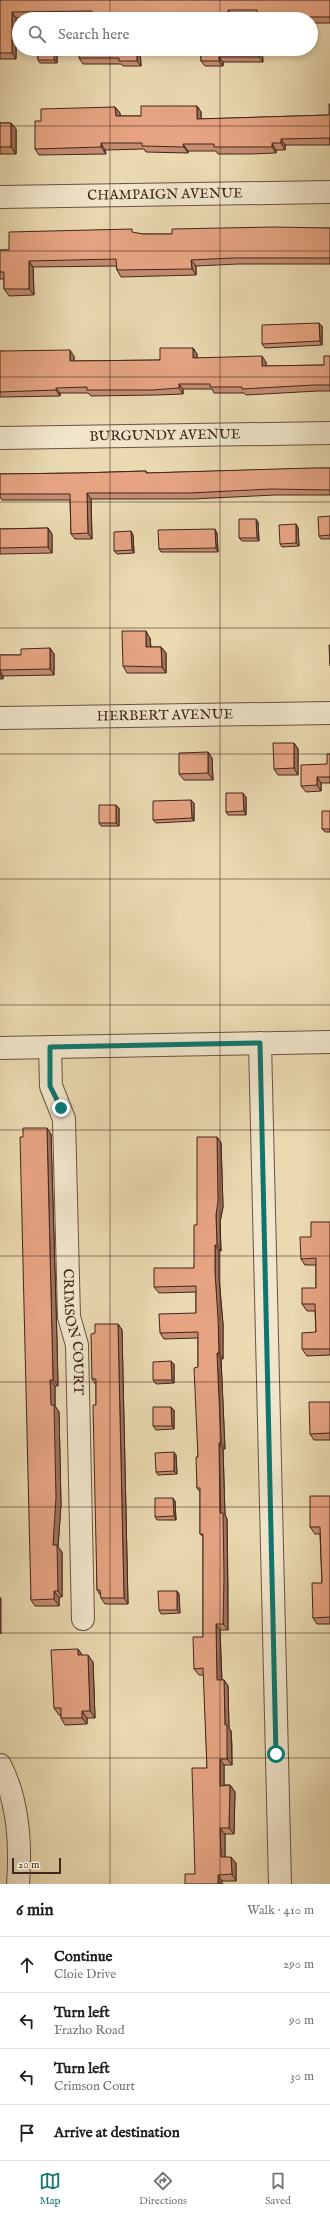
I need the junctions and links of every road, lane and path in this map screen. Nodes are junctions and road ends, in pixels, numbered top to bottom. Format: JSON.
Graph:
{"nodes":[{"id":1,"x":330,"y":192,"type":"edge"},
{"id":2,"x":0,"y":197,"type":"edge"},
{"id":3,"x":330,"y":433,"type":"edge"},
{"id":4,"x":0,"y":438,"type":"edge"},
{"id":5,"x":330,"y":713,"type":"edge"},
{"id":6,"x":0,"y":718,"type":"edge"},
{"id":7,"x":330,"y":1042,"type":"edge"},
{"id":8,"x":260,"y":1043,"type":"junction"},
{"id":9,"x":50,"y":1047,"type":"junction"},
{"id":10,"x":0,"y":1048,"type":"edge"},
{"id":11,"x":83,"y":1619,"type":"dead end"},
{"id":12,"x":5,"y":1774,"type":"edge"},
{"id":13,"x":18,"y":1884,"type":"edge"},
{"id":14,"x":280,"y":1884,"type":"edge"}],
"edges":[{"from":1,"to":2,"type":"street","name":"CHAMPAIGN AVENUE"},
{"from":3,"to":4,"type":"street","name":"BURGUNDY AVENUE"},
{"from":5,"to":6,"type":"street","name":"HERBERT AVENUE"},
{"from":7,"to":8,"type":"street"},
{"from":8,"to":9,"type":"street"},
{"from":8,"to":14,"type":"street"},
{"from":9,"to":10,"type":"street"},
{"from":9,"to":11,"type":"street","name":"CRIMSON COURT"},
{"from":12,"to":13,"type":"street"}]}
